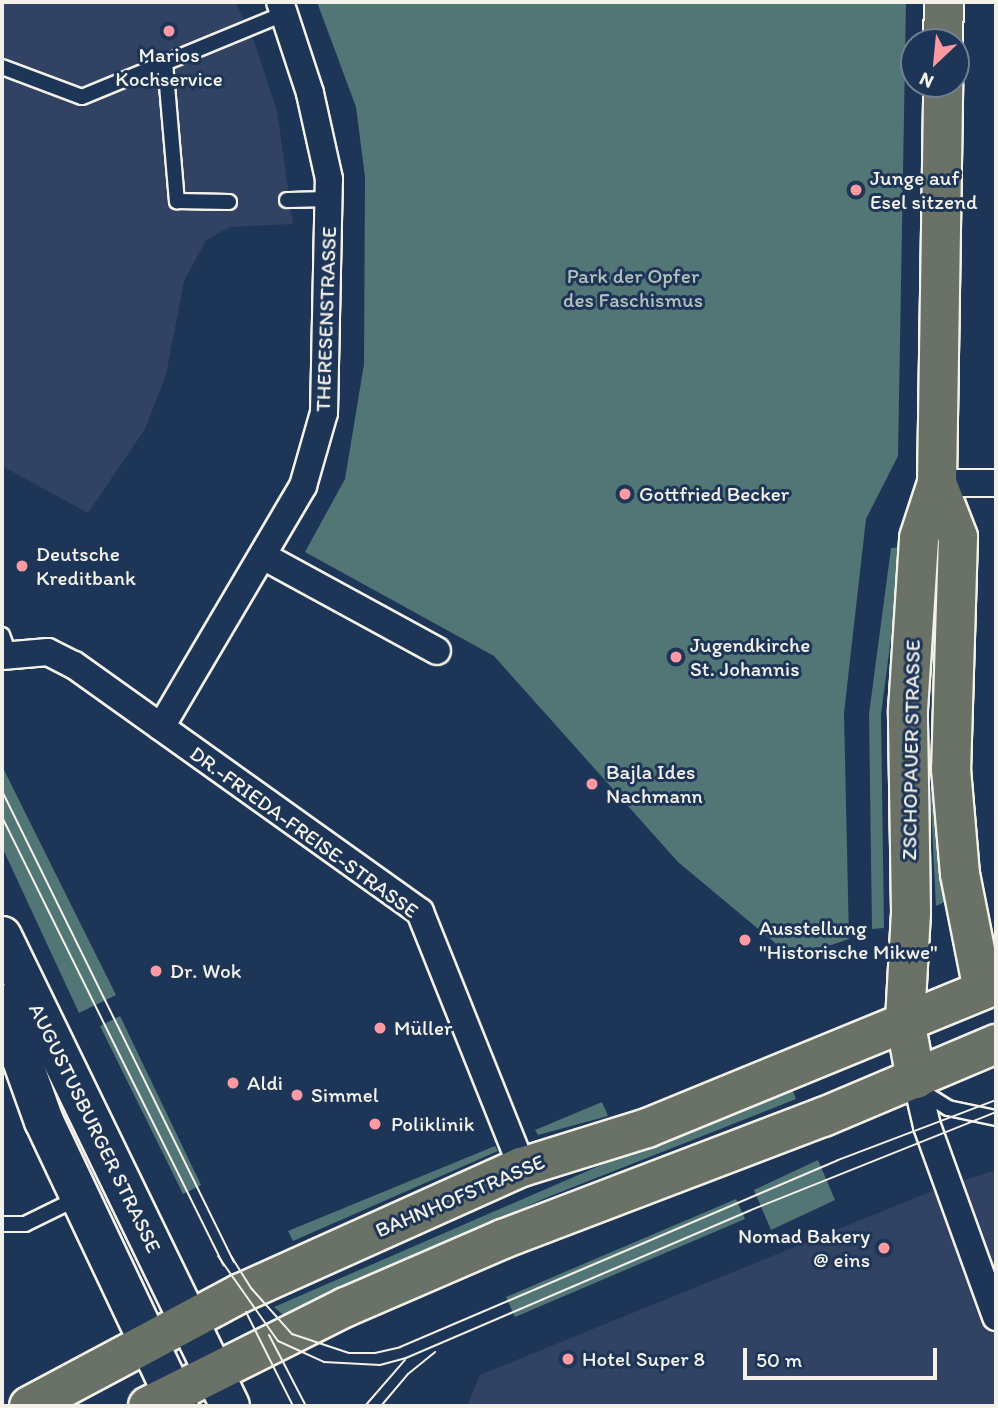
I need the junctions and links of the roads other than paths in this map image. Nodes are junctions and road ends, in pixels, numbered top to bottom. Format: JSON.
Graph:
{"nodes":[{"id":1,"x":944,"y":2,"type":"edge"},
{"id":2,"x":283,"y":7,"type":"edge"},
{"id":3,"x":943,"y":28,"type":"edge"},
{"id":4,"x":165,"y":62,"type":"junction"},
{"id":5,"x":2,"y":67,"type":"edge"},
{"id":6,"x":943,"y":98,"type":"edge"},
{"id":7,"x":330,"y":199,"type":"junction"},
{"id":8,"x":287,"y":200,"type":"dead end"},
{"id":9,"x":229,"y":202,"type":"dead end"},
{"id":10,"x":937,"y":483,"type":"junction"},
{"id":11,"x":996,"y":483,"type":"edge"},
{"id":12,"x":263,"y":556,"type":"junction"},
{"id":13,"x":4,"y":648,"type":"edge"},
{"id":14,"x":437,"y":650,"type":"dead end"},
{"id":15,"x":161,"y":727,"type":"junction"},
{"id":16,"x":2,"y":936,"type":"edge"},
{"id":17,"x":989,"y":987,"type":"edge"},
{"id":18,"x":2,"y":1004,"type":"edge"},
{"id":19,"x":905,"y":1020,"type":"junction"},
{"id":20,"x":949,"y":1036,"type":"junction"},
{"id":21,"x":996,"y":1042,"type":"edge"},
{"id":22,"x":918,"y":1085,"type":"junction"},
{"id":23,"x":996,"y":1118,"type":"edge"},
{"id":24,"x":522,"y":1167,"type":"junction"},
{"id":25,"x":79,"y":1197,"type":"junction"},
{"id":26,"x":2,"y":1224,"type":"edge"},
{"id":27,"x":996,"y":1317,"type":"edge"},
{"id":28,"x":189,"y":1319,"type":"junction"},
{"id":29,"x":150,"y":1341,"type":"junction"},
{"id":30,"x":223,"y":1390,"type":"edge"},
{"id":31,"x":166,"y":1402,"type":"edge"},
{"id":32,"x":29,"y":1406,"type":"edge"}],
"edges":[{"from":1,"to":3,"type":"main road"},
{"from":2,"to":4,"type":"lane"},
{"from":2,"to":7,"type":"street","name":"THERESENSTRASSE"},
{"from":4,"to":5,"type":"lane"},
{"from":4,"to":9,"type":"lane"},
{"from":6,"to":10,"type":"main road","name":"ZSCHOPAUER STRASSE"},
{"from":7,"to":8,"type":"lane"},
{"from":7,"to":12,"type":"street","name":"THERESENSTRASSE"},
{"from":10,"to":11,"type":"street"},
{"from":10,"to":17,"type":"main road","name":"ZSCHOPAUER STRASSE"},
{"from":10,"to":19,"type":"main road","name":"ZSCHOPAUER STRASSE"},
{"from":12,"to":14,"type":"street"},
{"from":12,"to":15,"type":"street","name":"THERESENSTRASSE"},
{"from":13,"to":15,"type":"street","name":"DR.-FRIEDA-FREISE-STRASSE"},
{"from":15,"to":24,"type":"street","name":"DR.-FRIEDA-FREISE-STRASSE"},
{"from":16,"to":28,"type":"main road","name":"AUGUSTUSBURGER STRASSE"},
{"from":17,"to":19,"type":"main road","name":"BAHNHOFSTRASSE"},
{"from":17,"to":20,"type":"main road"},
{"from":18,"to":25,"type":"main road","name":"AUGUSTUSBURGER STRASSE"},
{"from":19,"to":20,"type":"main road"},
{"from":19,"to":22,"type":"main road","name":"ZSCHOPAUER STRASSE"},
{"from":19,"to":24,"type":"main road","name":"BAHNHOFSTRASSE"},
{"from":20,"to":21,"type":"main road"},
{"from":20,"to":22,"type":"main road"},
{"from":21,"to":22,"type":"main road"},
{"from":22,"to":23,"type":"lane"},
{"from":22,"to":27,"type":"street"},
{"from":22,"to":30,"type":"main road"},
{"from":24,"to":28,"type":"main road","name":"BAHNHOFSTRASSE"},
{"from":25,"to":26,"type":"lane"},
{"from":25,"to":29,"type":"main road","name":"AUGUSTUSBURGER STRASSE"},
{"from":28,"to":29,"type":"main road","name":"BAHNHOFSTRASSE"},
{"from":28,"to":30,"type":"main road","name":"AUGUSTUSBURGER STRASSE"},
{"from":29,"to":31,"type":"main road","name":"AUGUSTUSBURGER STRASSE"},
{"from":29,"to":32,"type":"main road","name":"BAHNHOFSTRASSE"},
{"from":30,"to":31,"type":"main road"}]}
